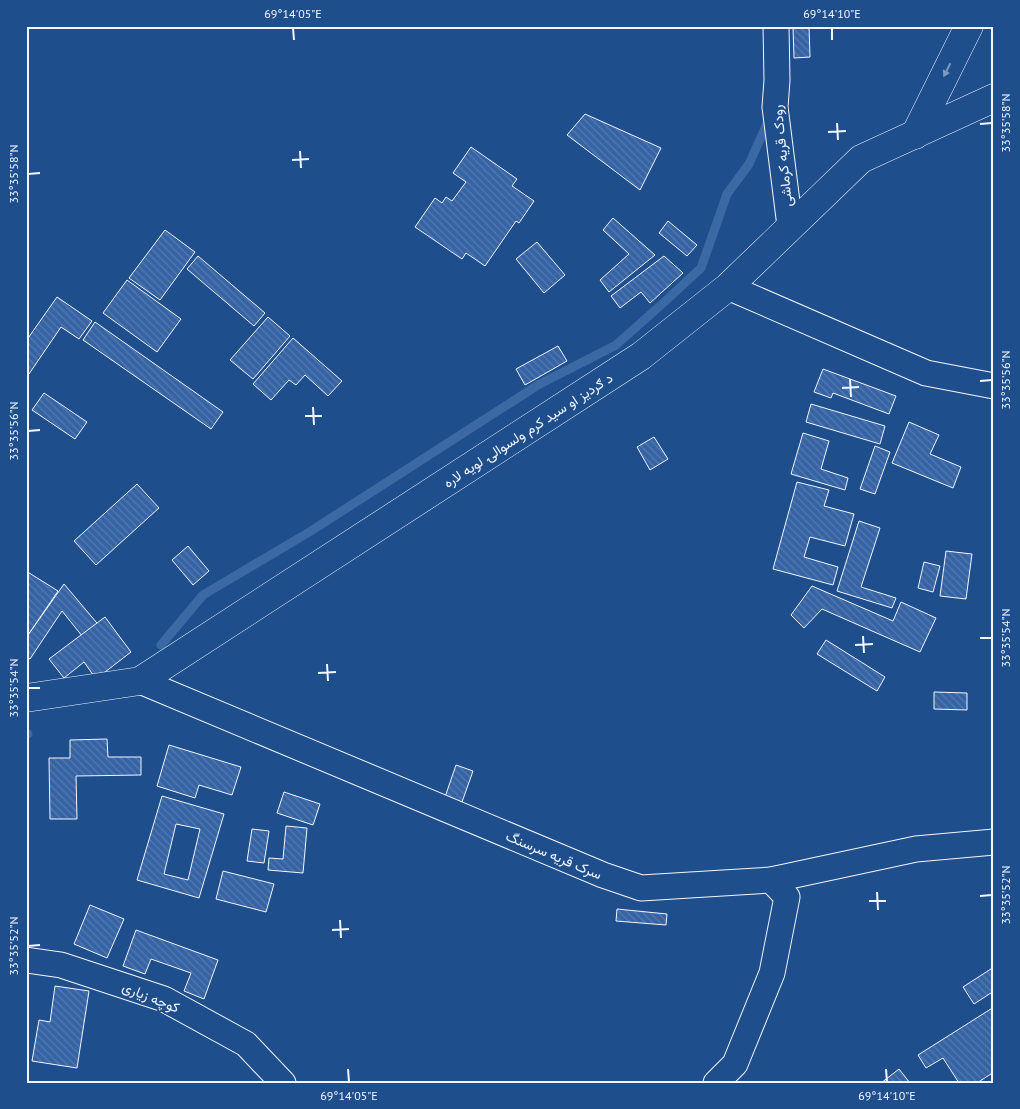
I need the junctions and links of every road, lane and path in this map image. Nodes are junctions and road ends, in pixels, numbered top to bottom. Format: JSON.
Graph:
{"nodes":[{"id":1,"x":776,"y":26,"type":"edge"},
{"id":2,"x":969,"y":26,"type":"edge"},
{"id":3,"x":994,"y":98,"type":"edge"},
{"id":4,"x":915,"y":135,"type":"junction"},
{"id":5,"x":790,"y":226,"type":"junction"},
{"id":6,"x":728,"y":287,"type":"junction"},
{"id":7,"x":994,"y":386,"type":"edge"},
{"id":8,"x":140,"y":681,"type":"junction"},
{"id":9,"x":26,"y":698,"type":"edge"},
{"id":10,"x":994,"y":842,"type":"edge"},
{"id":11,"x":771,"y":880,"type":"junction"},
{"id":12,"x":26,"y":960,"type":"edge"},
{"id":13,"x":283,"y":1083,"type":"edge"},
{"id":14,"x":716,"y":1083,"type":"edge"}],
"edges":[{"from":1,"to":5,"type":"street","name":"رودک قریه کرماشی"},
{"from":2,"to":4,"type":"main road","one_way":true},
{"from":3,"to":4,"type":"main road","name":"د ګردیز او سید کرم ولسوالۍ لویه لاره"},
{"from":4,"to":5,"type":"main road","name":"د ګردیز او سید کرم ولسوالۍ لویه لاره"},
{"from":5,"to":6,"type":"main road","name":"د ګردیز او سید کرم ولسوالۍ لویه لاره"},
{"from":6,"to":7,"type":"street"},
{"from":6,"to":8,"type":"main road","name":"د ګردیز او سید کرم ولسوالۍ لویه لاره"},
{"from":8,"to":9,"type":"main road","name":"د ګردیز او سید کرم ولسوالۍ لویه لاره"},
{"from":8,"to":11,"type":"street","name":"سرک قریه سرسنگ"},
{"from":10,"to":11,"type":"street","name":"سرک قریه سرسنگ"},
{"from":11,"to":14,"type":"street"},
{"from":12,"to":13,"type":"street","name":"کوچه زیاری"}]}
